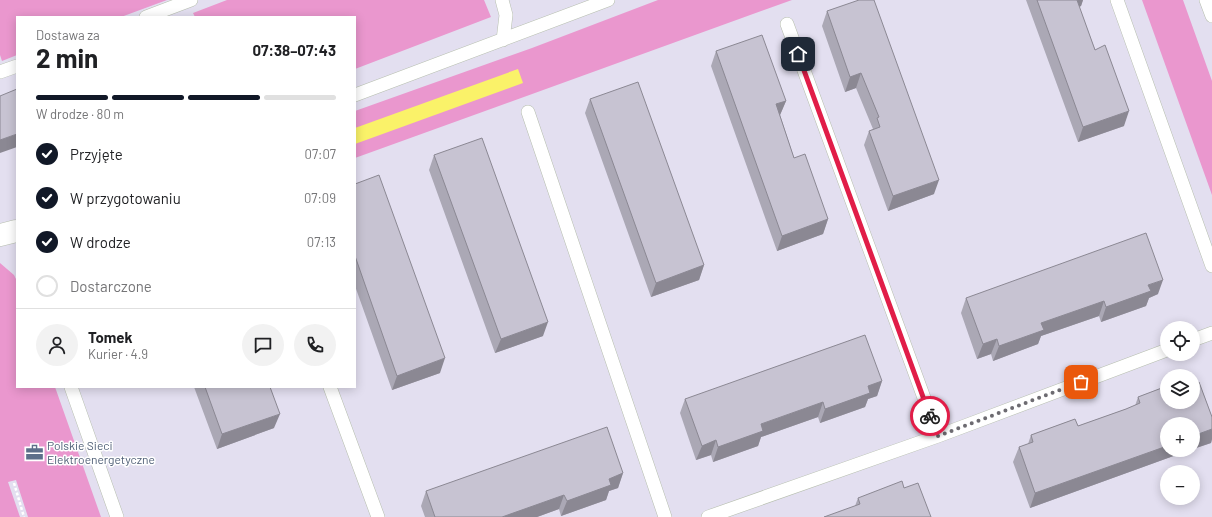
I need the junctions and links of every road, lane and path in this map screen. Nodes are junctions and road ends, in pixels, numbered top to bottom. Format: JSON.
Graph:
{"nodes":[{"id":1,"x":191,"y":0,"type":"edge"},
{"id":2,"x":502,"y":0,"type":"edge"},
{"id":3,"x":608,"y":0,"type":"edge"},
{"id":4,"x":1117,"y":0,"type":"edge"},
{"id":5,"x":1206,"y":0,"type":"edge"},
{"id":6,"x":149,"y":16,"type":"edge"},
{"id":7,"x":1212,"y":16,"type":"edge"},
{"id":8,"x":787,"y":24,"type":"dead end"},
{"id":9,"x":503,"y":40,"type":"junction"},
{"id":10,"x":16,"y":66,"type":"edge"},
{"id":11,"x":0,"y":72,"type":"edge"},
{"id":12,"x":356,"y":95,"type":"edge"},
{"id":13,"x":528,"y":112,"type":"dead end"},
{"id":14,"x":1212,"y":266,"type":"edge"},
{"id":15,"x":1212,"y":333,"type":"edge"},
{"id":16,"x":1200,"y":337,"type":"edge"},
{"id":17,"x":1160,"y":353,"type":"edge"},
{"id":18,"x":71,"y":388,"type":"edge"},
{"id":19,"x":330,"y":388,"type":"edge"},
{"id":20,"x":938,"y":436,"type":"junction"},
{"id":21,"x":14,"y":483,"type":"dead end"},
{"id":22,"x":24,"y":517,"type":"edge"},
{"id":23,"x":117,"y":517,"type":"edge"},
{"id":24,"x":378,"y":517,"type":"edge"},
{"id":25,"x":665,"y":517,"type":"edge"},
{"id":26,"x":708,"y":517,"type":"edge"}],
"edges":[{"from":1,"to":6,"type":"lane"},
{"from":2,"to":9,"type":"lane"},
{"from":3,"to":9,"type":"lane"},
{"from":4,"to":14,"type":"lane"},
{"from":5,"to":7,"type":"lane"},
{"from":8,"to":20,"type":"lane"},
{"from":9,"to":12,"type":"lane"},
{"from":10,"to":11,"type":"lane"},
{"from":13,"to":25,"type":"lane"},
{"from":15,"to":16,"type":"lane"},
{"from":17,"to":20,"type":"lane"},
{"from":18,"to":23,"type":"lane"},
{"from":19,"to":24,"type":"lane"},
{"from":20,"to":26,"type":"lane"},
{"from":21,"to":22,"type":"path"}]}
